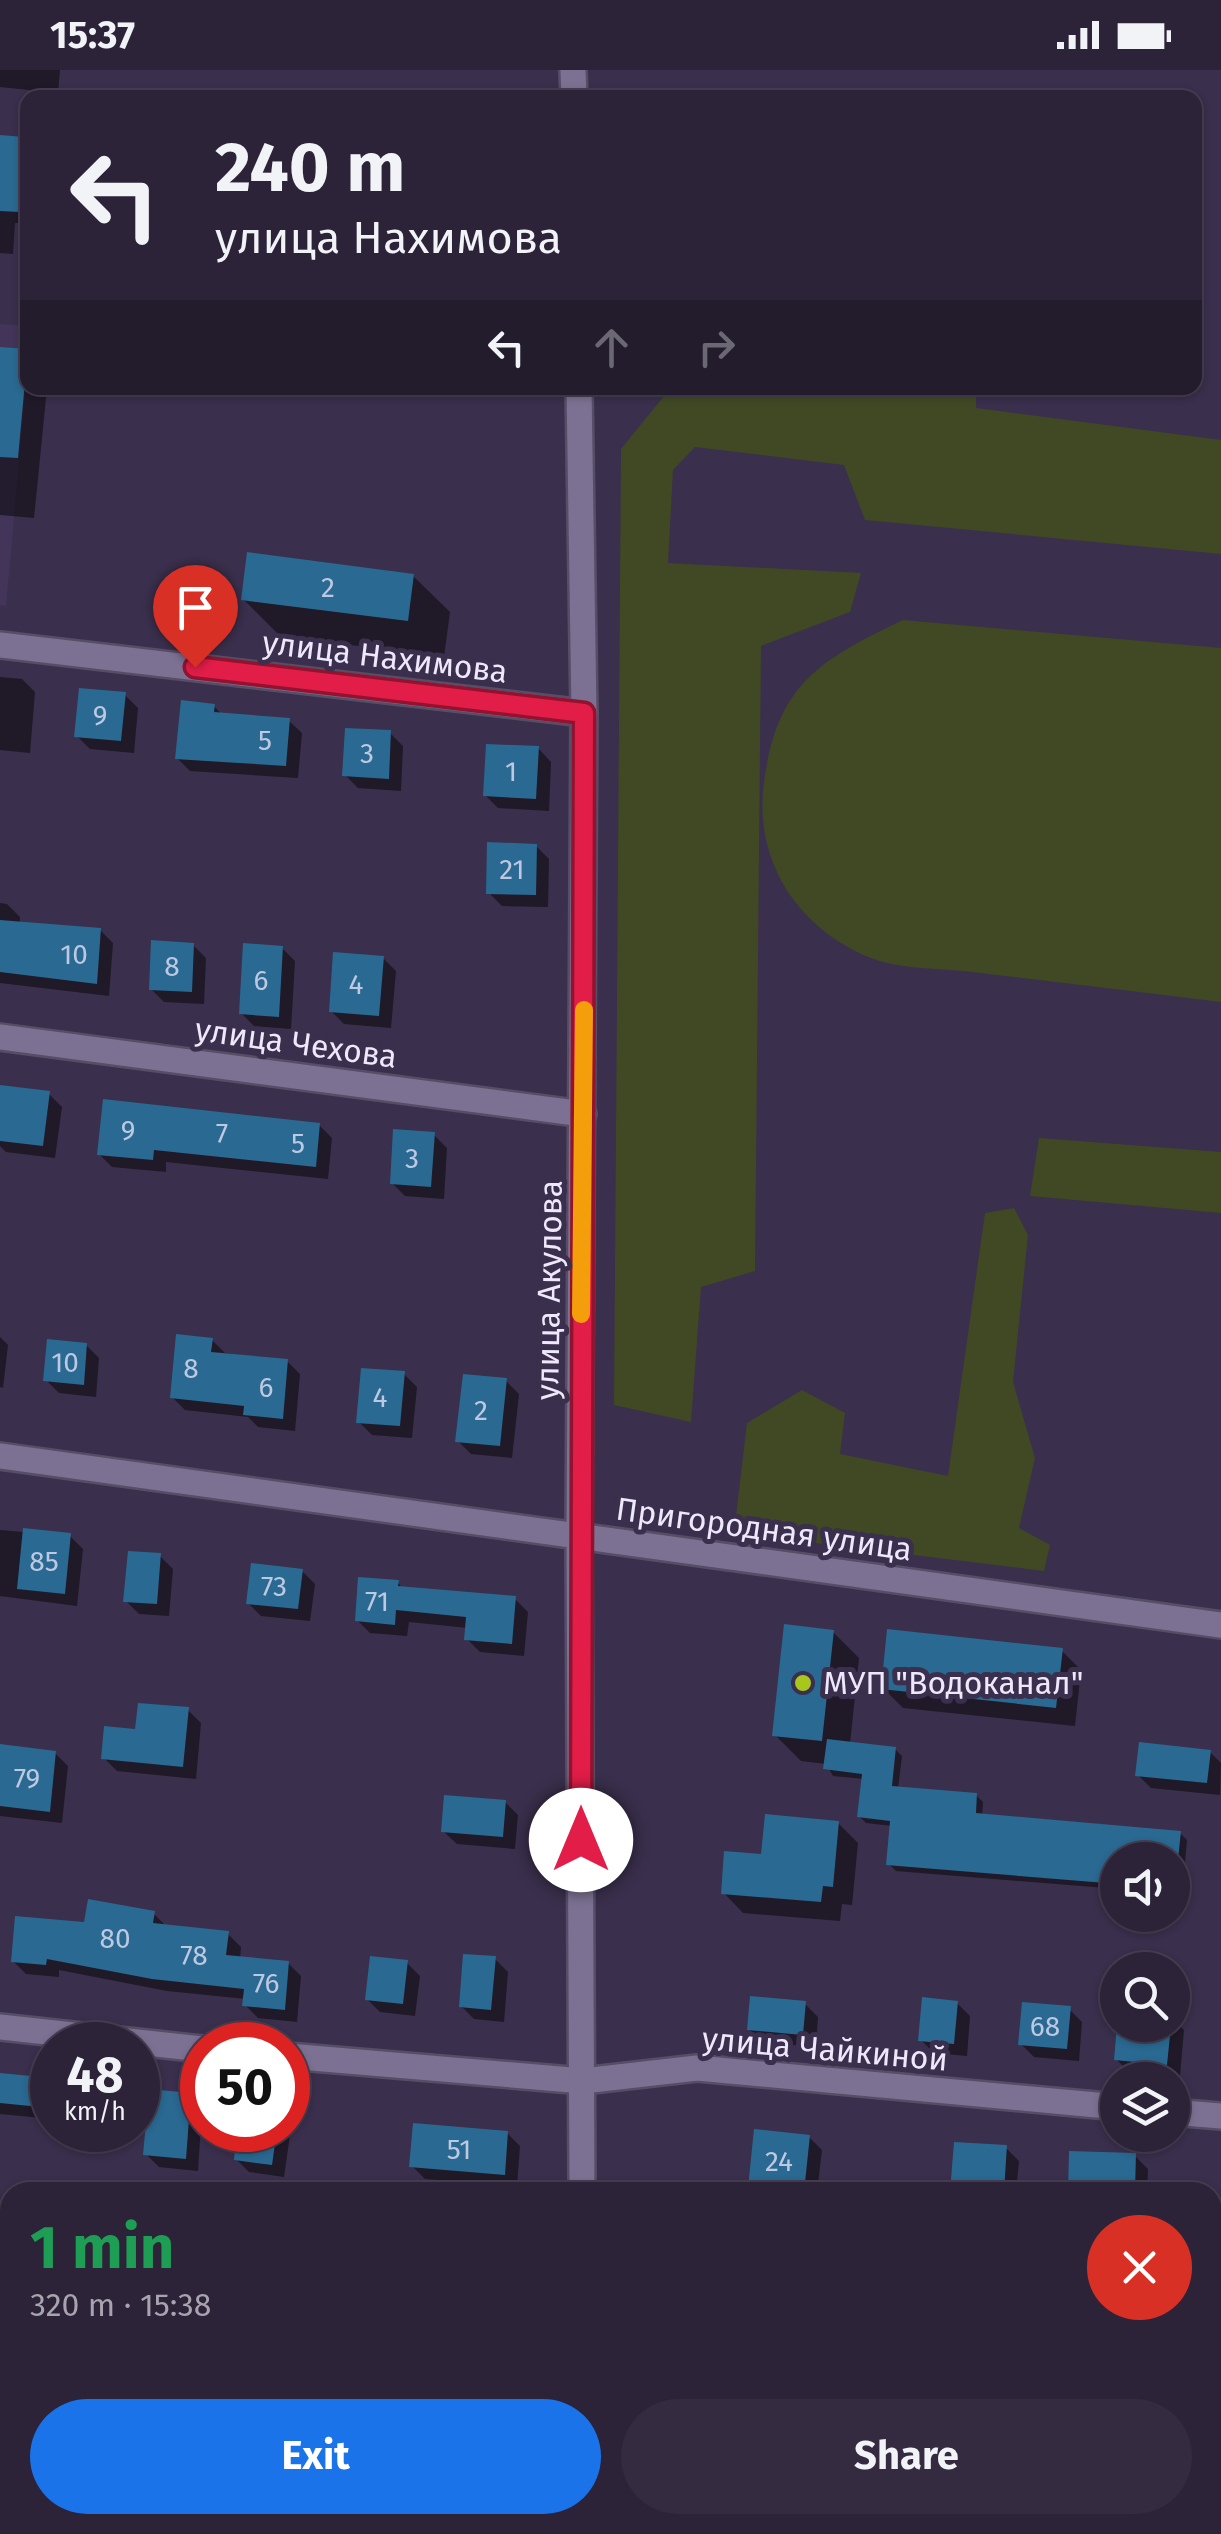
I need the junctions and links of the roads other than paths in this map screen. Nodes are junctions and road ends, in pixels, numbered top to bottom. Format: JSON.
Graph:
{"nodes":[{"id":1,"x":578,"y":395,"type":"edge"},
{"id":2,"x":0,"y":644,"type":"edge"},
{"id":3,"x":584,"y":713,"type":"junction"},
{"id":4,"x":0,"y":1037,"type":"edge"},
{"id":5,"x":583,"y":1114,"type":"junction"},
{"id":6,"x":0,"y":1456,"type":"edge"},
{"id":7,"x":580,"y":1536,"type":"junction"},
{"id":8,"x":1221,"y":1626,"type":"edge"},
{"id":9,"x":0,"y":2027,"type":"edge"},
{"id":10,"x":180,"y":2046,"type":"edge"},
{"id":11,"x":310,"y":2058,"type":"edge"},
{"id":12,"x":584,"y":2081,"type":"junction"},
{"id":13,"x":1100,"y":2105,"type":"edge"},
{"id":14,"x":1190,"y":2113,"type":"edge"},
{"id":15,"x":1221,"y":2116,"type":"edge"},
{"id":16,"x":582,"y":2182,"type":"edge"}],
"edges":[{"from":1,"to":3,"type":"street","name":"улица Акулова"},
{"from":2,"to":3,"type":"street","name":"улица Нахимова"},
{"from":3,"to":5,"type":"street","name":"улица Акулова"},
{"from":4,"to":5,"type":"street","name":"улица Чехова"},
{"from":5,"to":7,"type":"street","name":"улица Акулова"},
{"from":6,"to":7,"type":"street","name":"Пригородная улица"},
{"from":7,"to":8,"type":"street","name":"Пригородная улица"},
{"from":7,"to":12,"type":"street","name":"улица Акулова"},
{"from":9,"to":10,"type":"street"},
{"from":11,"to":12,"type":"street","name":"улица Чайкиной"},
{"from":12,"to":13,"type":"street","name":"улица Чайкиной"},
{"from":12,"to":16,"type":"street","name":"улица Акулова"},
{"from":14,"to":15,"type":"street"}]}
